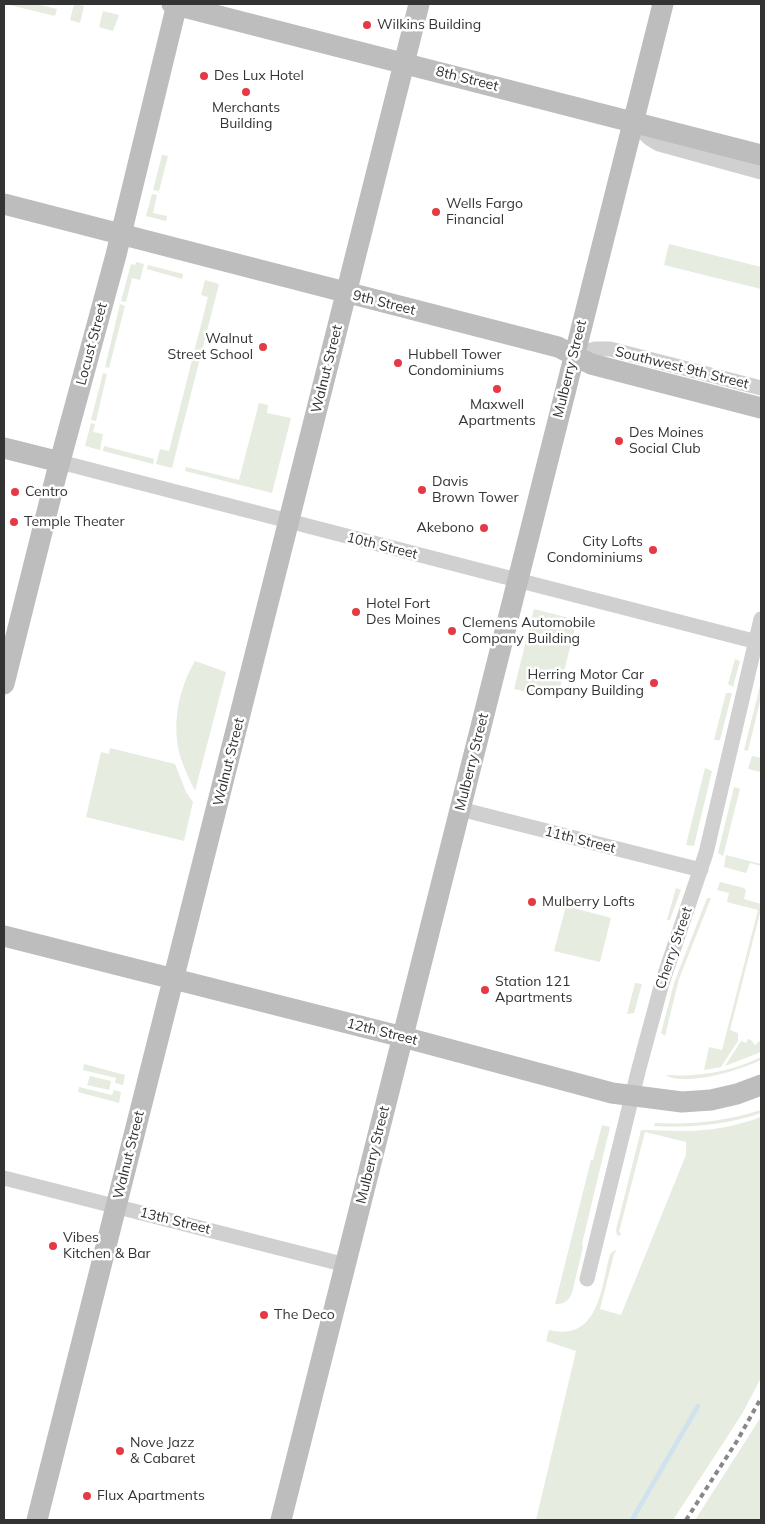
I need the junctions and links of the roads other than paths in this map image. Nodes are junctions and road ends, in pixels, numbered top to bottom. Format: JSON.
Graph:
{"nodes":[{"id":1,"x":175,"y":4,"type":"edge"},
{"id":2,"x":419,"y":4,"type":"edge"},
{"id":3,"x":662,"y":4,"type":"edge"},
{"id":4,"x":404,"y":63,"type":"junction"},
{"id":5,"x":633,"y":122,"type":"junction"},
{"id":6,"x":761,"y":155,"type":"edge"},
{"id":7,"x":761,"y":172,"type":"edge"},
{"id":8,"x":4,"y":204,"type":"edge"},
{"id":9,"x":121,"y":234,"type":"junction"},
{"id":10,"x":346,"y":293,"type":"junction"},
{"id":11,"x":574,"y":355,"type":"junction"},
{"id":12,"x":758,"y":401,"type":"edge"},
{"id":13,"x":4,"y":448,"type":"edge"},
{"id":14,"x":60,"y":462,"type":"junction"},
{"id":15,"x":288,"y":521,"type":"junction"},
{"id":16,"x":518,"y":580,"type":"junction"},
{"id":17,"x":761,"y":619,"type":"edge"},
{"id":18,"x":758,"y":642,"type":"edge"},
{"id":19,"x":4,"y":684,"type":"edge"},
{"id":20,"x":460,"y":809,"type":"junction"},
{"id":21,"x":701,"y":870,"type":"junction"},
{"id":22,"x":4,"y":936,"type":"edge"},
{"id":23,"x":174,"y":979,"type":"junction"},
{"id":24,"x":403,"y":1037,"type":"junction"},
{"id":25,"x":761,"y":1085,"type":"edge"},
{"id":26,"x":632,"y":1096,"type":"junction"},
{"id":27,"x":4,"y":1178,"type":"edge"},
{"id":28,"x":116,"y":1206,"type":"junction"},
{"id":29,"x":346,"y":1265,"type":"junction"},
{"id":30,"x":588,"y":1278,"type":"dead end"},
{"id":31,"x":37,"y":1520,"type":"edge"},
{"id":32,"x":282,"y":1520,"type":"edge"}],
"edges":[{"from":1,"to":4,"type":"street","name":"8th Street"},
{"from":1,"to":9,"type":"street","name":"Locust Street"},
{"from":2,"to":4,"type":"street","name":"Walnut Street"},
{"from":3,"to":5,"type":"street","name":"Mulberry Street"},
{"from":4,"to":5,"type":"street","name":"8th Street"},
{"from":4,"to":10,"type":"street","name":"Walnut Street"},
{"from":5,"to":6,"type":"street","name":"8th Street"},
{"from":5,"to":7,"type":"street"},
{"from":5,"to":11,"type":"street","name":"Mulberry Street"},
{"from":8,"to":9,"type":"street","name":"9th Street"},
{"from":9,"to":10,"type":"street","name":"9th Street"},
{"from":9,"to":14,"type":"street","name":"Locust Street"},
{"from":10,"to":11,"type":"street","name":"9th Street"},
{"from":10,"to":15,"type":"street","name":"Walnut Street"},
{"from":11,"to":12,"type":"street","name":"9th Street"},
{"from":11,"to":16,"type":"street","name":"Mulberry Street"},
{"from":13,"to":14,"type":"street","name":"10th Street"},
{"from":14,"to":15,"type":"street","name":"10th Street"},
{"from":14,"to":19,"type":"street","name":"Locust Street"},
{"from":15,"to":16,"type":"street","name":"10th Street"},
{"from":15,"to":23,"type":"street","name":"Walnut Street"},
{"from":16,"to":18,"type":"street","name":"10th Street"},
{"from":16,"to":20,"type":"street","name":"Mulberry Street"},
{"from":17,"to":18,"type":"street","name":"Cherry Street"},
{"from":18,"to":21,"type":"street","name":"Cherry Street"},
{"from":20,"to":21,"type":"street","name":"11th Street"},
{"from":20,"to":24,"type":"street","name":"Mulberry Street"},
{"from":21,"to":26,"type":"street","name":"Cherry Street"},
{"from":22,"to":23,"type":"street","name":"12th Street"},
{"from":23,"to":24,"type":"street","name":"12th Street"},
{"from":23,"to":28,"type":"street","name":"Walnut Street"},
{"from":24,"to":26,"type":"street","name":"12th Street"},
{"from":24,"to":29,"type":"street","name":"Mulberry Street"},
{"from":25,"to":26,"type":"street","name":"12th Street"},
{"from":26,"to":30,"type":"street","name":"Cherry Street"},
{"from":27,"to":28,"type":"street","name":"13th Street"},
{"from":28,"to":29,"type":"street","name":"13th Street"},
{"from":28,"to":31,"type":"street","name":"Walnut Street"},
{"from":29,"to":32,"type":"street","name":"Mulberry Street"}]}
